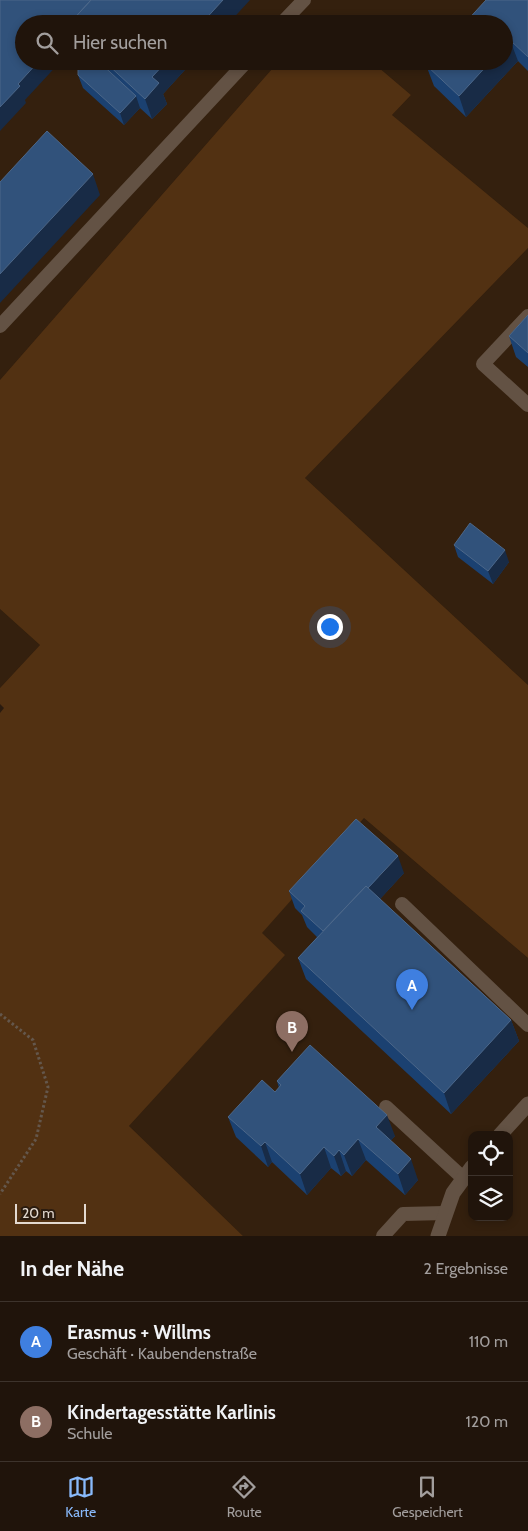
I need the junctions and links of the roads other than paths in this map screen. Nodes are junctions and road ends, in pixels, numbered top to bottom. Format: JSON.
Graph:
{"nodes":[{"id":1,"x":304,"y":0,"type":"edge"},
{"id":2,"x":290,"y":15,"type":"edge"},
{"id":3,"x":239,"y":70,"type":"edge"},
{"id":4,"x":528,"y":316,"type":"edge"},
{"id":5,"x":0,"y":326,"type":"edge"},
{"id":6,"x":528,"y":405,"type":"edge"},
{"id":7,"x":402,"y":904,"type":"dead end"},
{"id":8,"x":528,"y":1025,"type":"edge"},
{"id":9,"x":528,"y":1104,"type":"edge"},
{"id":10,"x":386,"y":1107,"type":"dead end"},
{"id":11,"x":504,"y":1131,"type":"edge"},
{"id":12,"x":468,"y":1173,"type":"edge"},
{"id":13,"x":445,"y":1213,"type":"junction"},
{"id":14,"x":383,"y":1236,"type":"edge"},
{"id":15,"x":438,"y":1236,"type":"edge"}],
"edges":[{"from":1,"to":2,"type":"lane"},
{"from":3,"to":5,"type":"lane"},
{"from":4,"to":6,"type":"lane"},
{"from":7,"to":8,"type":"lane"},
{"from":9,"to":11,"type":"street"},
{"from":10,"to":12,"type":"lane"},
{"from":12,"to":13,"type":"street"},
{"from":13,"to":14,"type":"lane"},
{"from":13,"to":15,"type":"street"}]}
